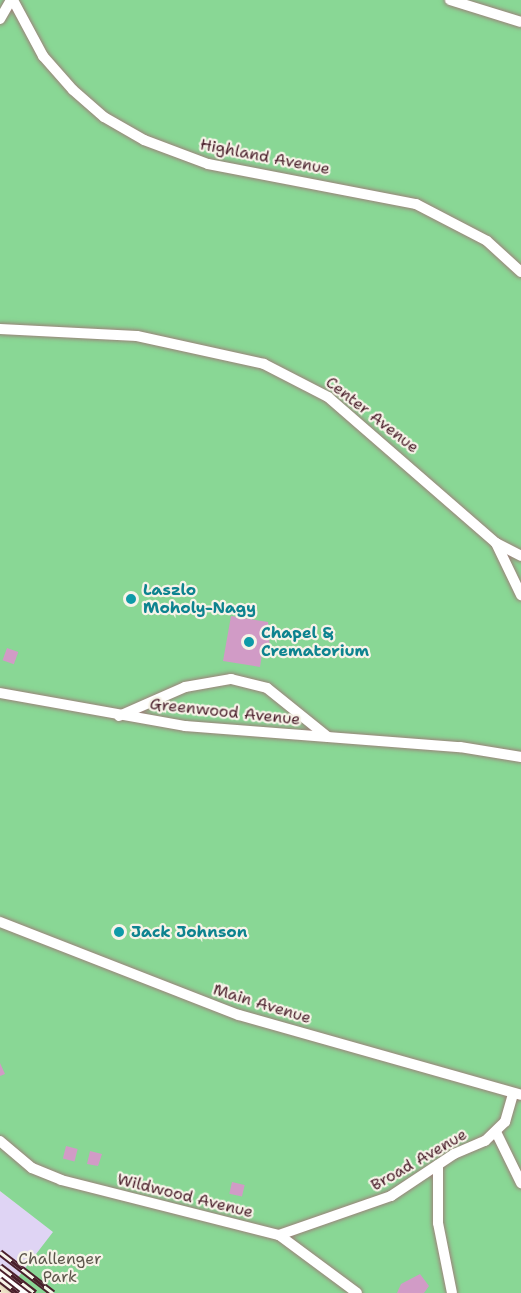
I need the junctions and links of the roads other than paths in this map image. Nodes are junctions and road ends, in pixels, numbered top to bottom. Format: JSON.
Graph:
{"nodes":[{"id":1,"x":12,"y":0,"type":"edge"},
{"id":2,"x":450,"y":0,"type":"edge"},
{"id":3,"x":0,"y":19,"type":"edge"},
{"id":4,"x":521,"y":22,"type":"edge"},
{"id":5,"x":521,"y":272,"type":"edge"},
{"id":6,"x":0,"y":329,"type":"edge"},
{"id":7,"x":496,"y":543,"type":"junction"},
{"id":8,"x":521,"y":556,"type":"edge"},
{"id":9,"x":521,"y":596,"type":"edge"},
{"id":10,"x":0,"y":693,"type":"edge"},
{"id":11,"x":119,"y":716,"type":"junction"},
{"id":12,"x":328,"y":737,"type":"junction"},
{"id":13,"x":521,"y":757,"type":"edge"},
{"id":14,"x":0,"y":922,"type":"edge"},
{"id":15,"x":517,"y":1095,"type":"edge"},
{"id":16,"x":497,"y":1134,"type":"junction"},
{"id":17,"x":0,"y":1141,"type":"edge"},
{"id":18,"x":438,"y":1165,"type":"junction"},
{"id":19,"x":521,"y":1183,"type":"edge"},
{"id":20,"x":279,"y":1235,"type":"junction"},
{"id":21,"x":0,"y":1274,"type":"edge"},
{"id":22,"x":25,"y":1293,"type":"edge"},
{"id":23,"x":357,"y":1293,"type":"edge"},
{"id":24,"x":452,"y":1293,"type":"edge"}],
"edges":[{"from":1,"to":3,"type":"lane"},
{"from":1,"to":5,"type":"lane","name":"Highland Avenue"},
{"from":2,"to":4,"type":"lane"},
{"from":6,"to":7,"type":"lane","name":"Center Avenue"},
{"from":7,"to":8,"type":"lane","name":"Center Avenue"},
{"from":7,"to":9,"type":"lane"},
{"from":10,"to":11,"type":"lane","name":"Greenwood Avenue"},
{"from":11,"to":12,"type":"lane","name":"Greenwood Avenue"},
{"from":11,"to":12,"type":"lane","name":"Greenwood Avenue"},
{"from":12,"to":13,"type":"lane","name":"Greenwood Avenue"},
{"from":14,"to":15,"type":"lane","name":"Main Avenue"},
{"from":15,"to":16,"type":"lane"},
{"from":16,"to":18,"type":"lane","name":"Broad Avenue"},
{"from":16,"to":19,"type":"lane"},
{"from":17,"to":20,"type":"lane","name":"Wildwood Avenue"},
{"from":18,"to":20,"type":"lane","name":"Broad Avenue"},
{"from":18,"to":24,"type":"lane"},
{"from":20,"to":23,"type":"lane","name":"Wildwood Avenue"},
{"from":21,"to":22,"type":"lane"}]}
